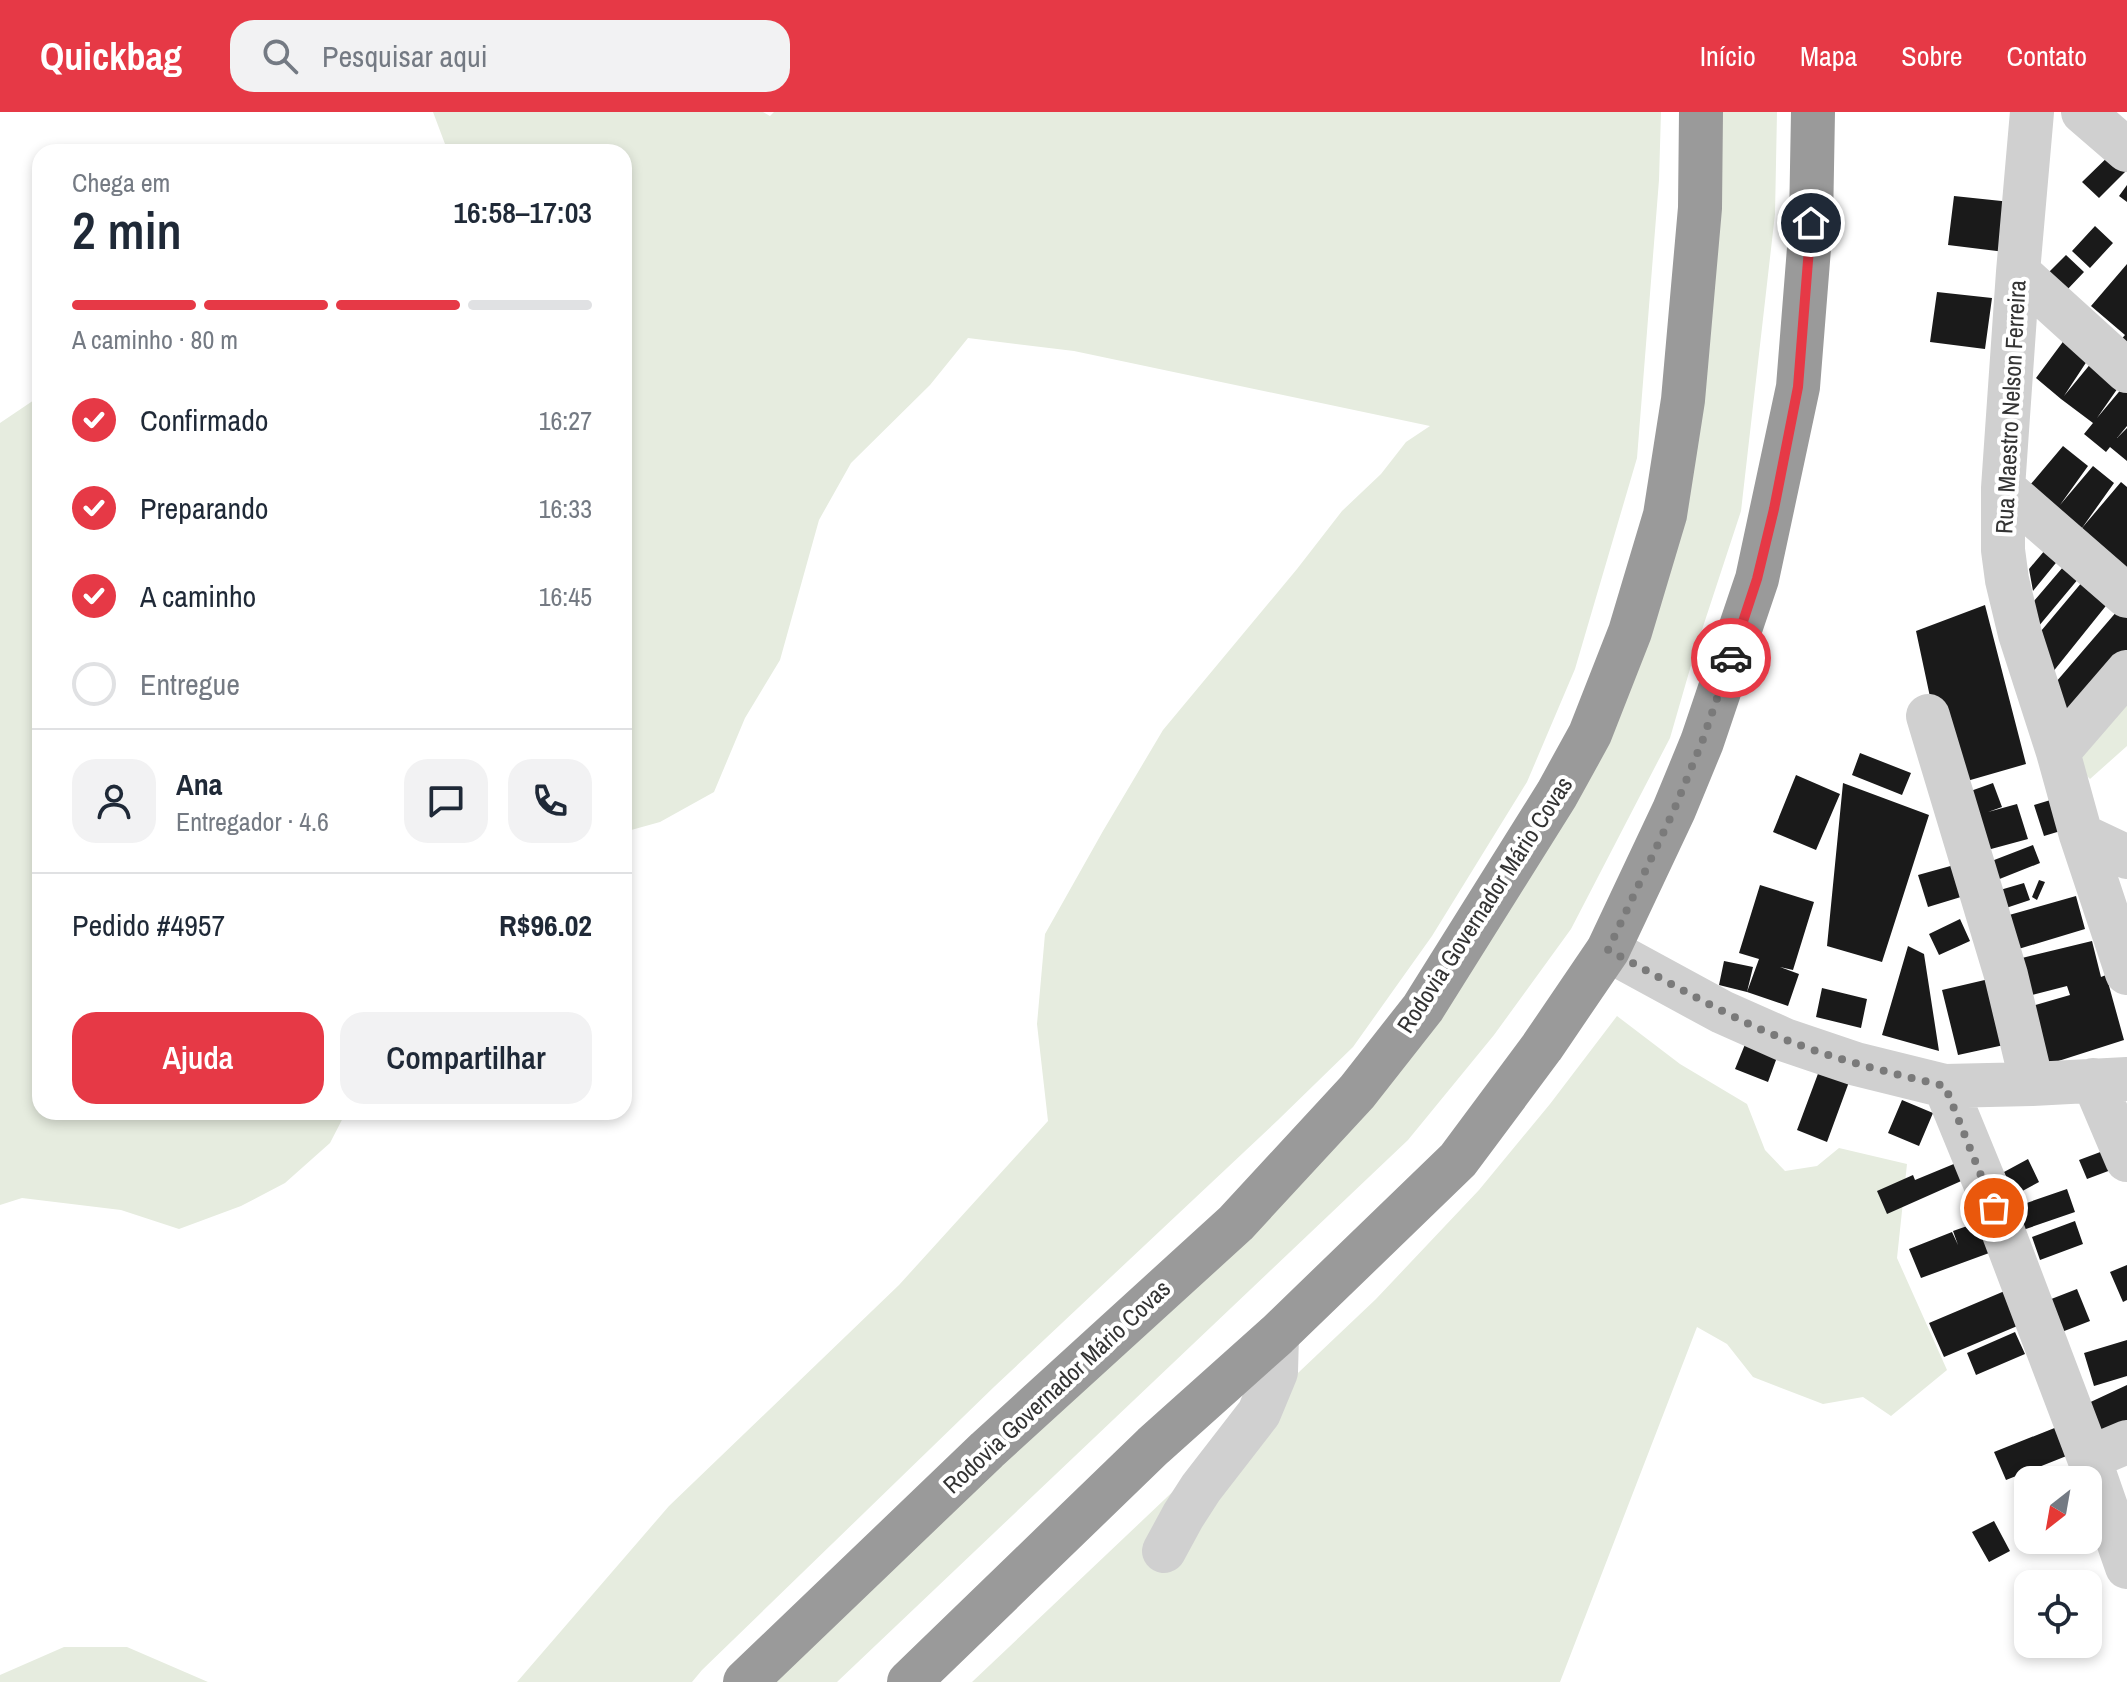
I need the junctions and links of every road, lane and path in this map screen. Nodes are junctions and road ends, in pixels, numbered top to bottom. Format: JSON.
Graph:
{"nodes":[{"id":1,"x":1701,"y":112,"type":"edge"},
{"id":2,"x":1813,"y":112,"type":"edge"},
{"id":3,"x":2032,"y":112,"type":"edge"},
{"id":4,"x":2083,"y":112,"type":"edge"},
{"id":5,"x":2127,"y":150,"type":"edge"},
{"id":6,"x":2018,"y":272,"type":"junction"},
{"id":7,"x":2127,"y":371,"type":"edge"},
{"id":8,"x":2003,"y":488,"type":"junction"},
{"id":9,"x":2127,"y":596,"type":"edge"},
{"id":10,"x":2127,"y":672,"type":"edge"},
{"id":11,"x":1928,"y":716,"type":"dead end"},
{"id":12,"x":2058,"y":752,"type":"junction"},
{"id":13,"x":2081,"y":835,"type":"junction"},
{"id":14,"x":2127,"y":857,"type":"edge"},
{"id":15,"x":1608,"y":950,"type":"junction"},
{"id":16,"x":2127,"y":973,"type":"edge"},
{"id":17,"x":2110,"y":1079,"type":"edge"},
{"id":18,"x":2032,"y":1084,"type":"junction"},
{"id":19,"x":1945,"y":1086,"type":"junction"},
{"id":20,"x":2127,"y":1160,"type":"edge"},
{"id":21,"x":1277,"y":1335,"type":"junction"},
{"id":22,"x":2108,"y":1450,"type":"edge"},
{"id":23,"x":1164,"y":1551,"type":"dead end"},
{"id":24,"x":2127,"y":1567,"type":"edge"},
{"id":25,"x":745,"y":1682,"type":"edge"},
{"id":26,"x":909,"y":1682,"type":"edge"}],
"edges":[{"from":1,"to":25,"type":"highway","name":"Rodovia Governador Mário Covas"},
{"from":2,"to":15,"type":"highway"},
{"from":3,"to":6,"type":"street","name":"Rua Maestro Nelson Ferreira"},
{"from":4,"to":5,"type":"street"},
{"from":6,"to":7,"type":"street"},
{"from":6,"to":8,"type":"street","name":"Rua Maestro Nelson Ferreira"},
{"from":8,"to":9,"type":"street"},
{"from":8,"to":12,"type":"street","name":"Rua Maestro Nelson Ferreira"},
{"from":10,"to":12,"type":"street"},
{"from":11,"to":18,"type":"street"},
{"from":12,"to":13,"type":"street","name":"Rua Maestro Nelson Ferreira"},
{"from":13,"to":14,"type":"street"},
{"from":13,"to":16,"type":"street","name":"Rua Maestro Nelson Ferreira"},
{"from":15,"to":19,"type":"street"},
{"from":15,"to":21,"type":"highway"},
{"from":17,"to":18,"type":"street"},
{"from":17,"to":20,"type":"street"},
{"from":18,"to":19,"type":"street"},
{"from":19,"to":22,"type":"street"},
{"from":21,"to":23,"type":"street"},
{"from":21,"to":26,"type":"highway"},
{"from":22,"to":24,"type":"street"}]}
